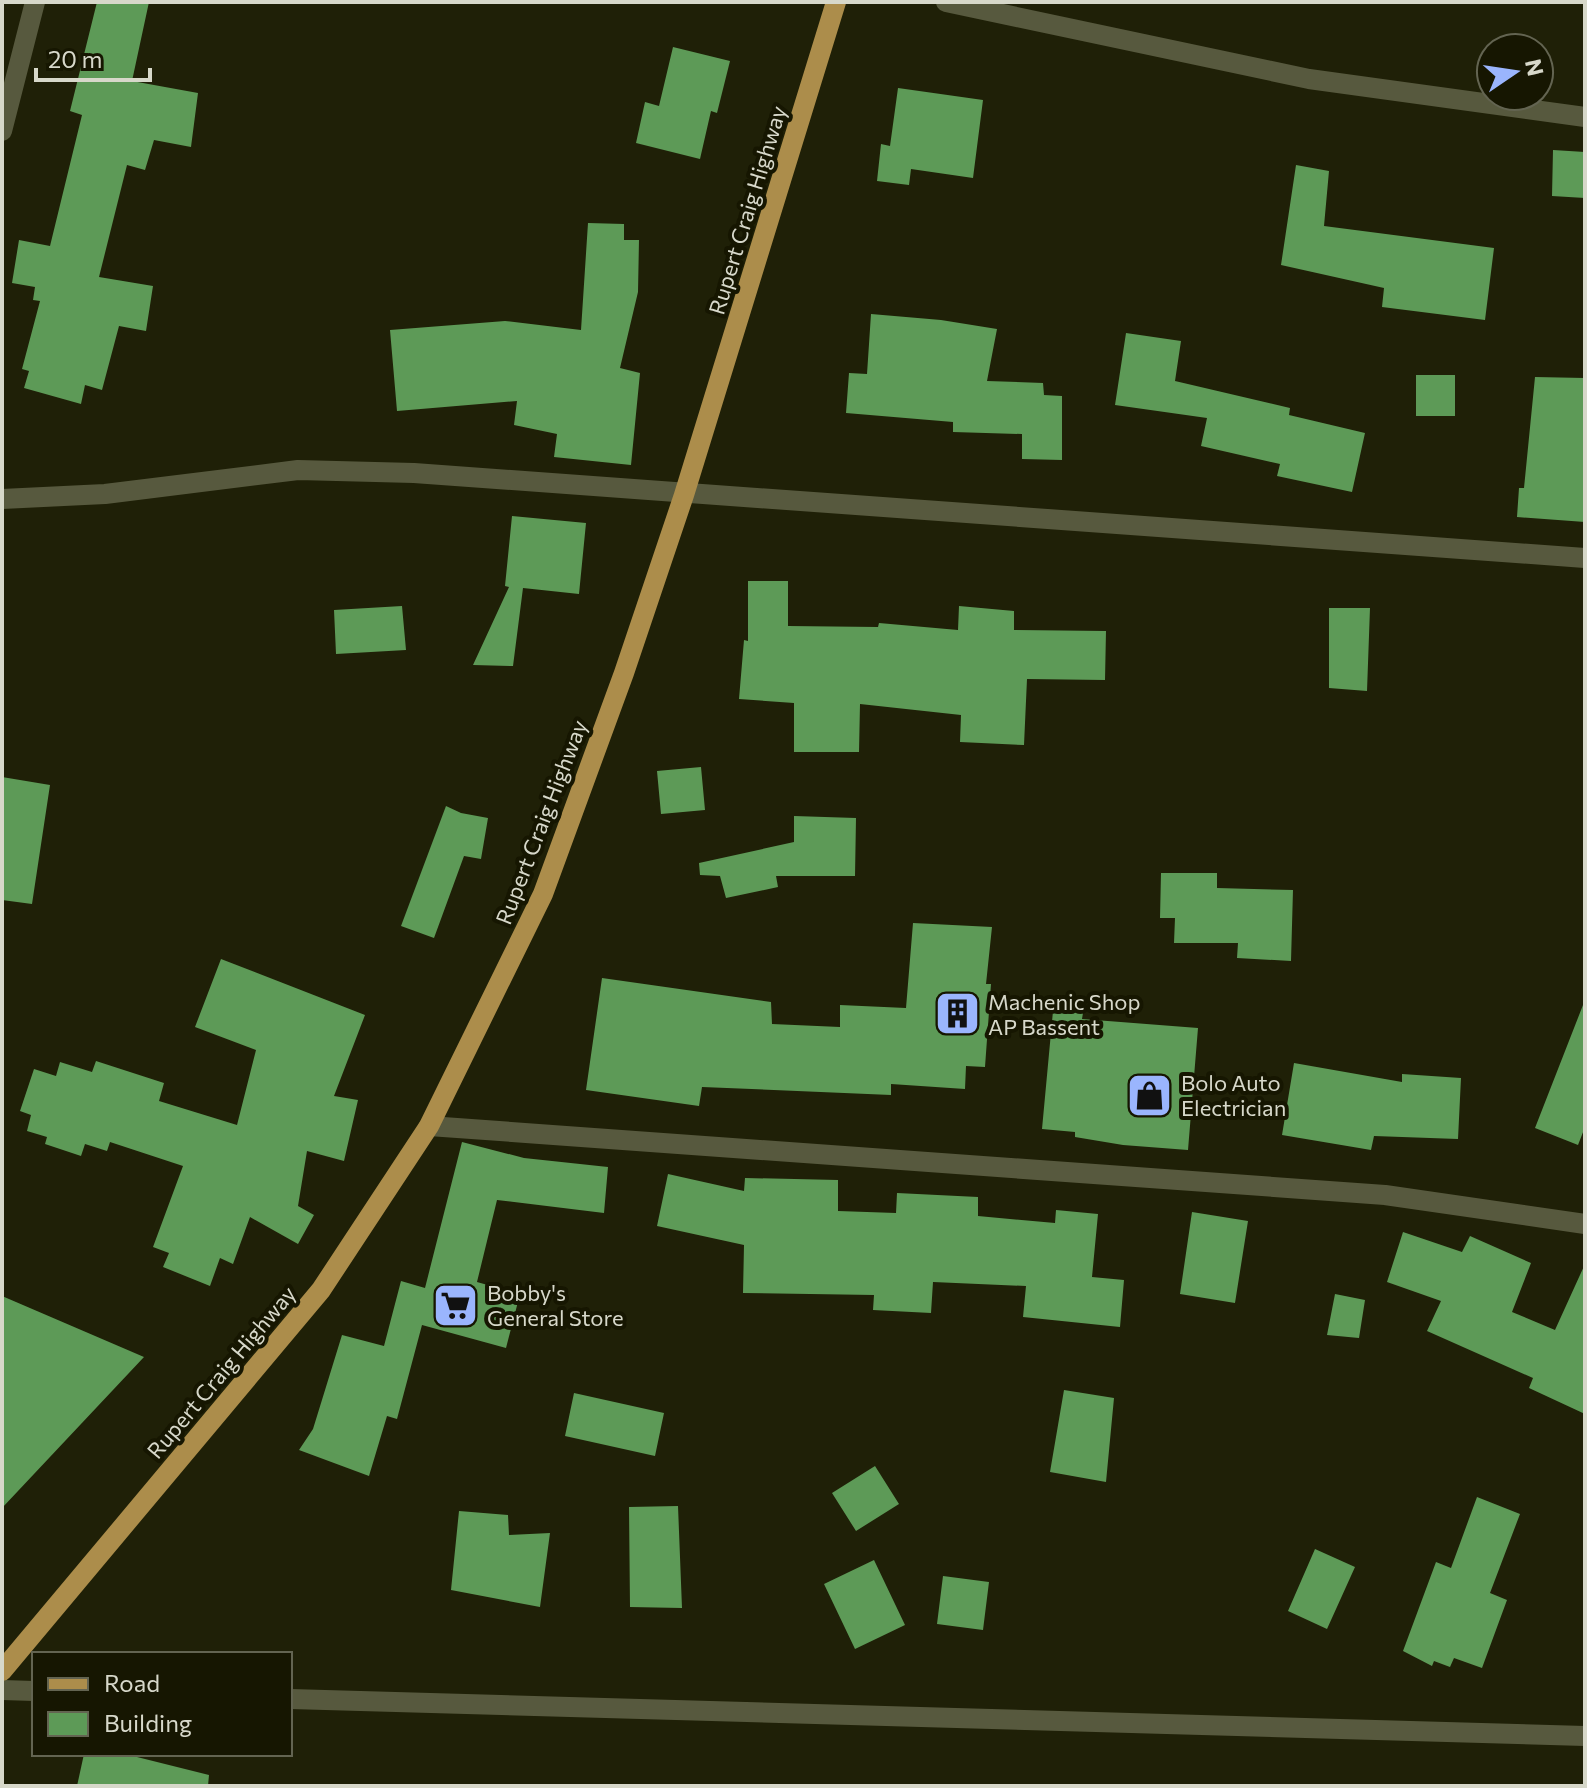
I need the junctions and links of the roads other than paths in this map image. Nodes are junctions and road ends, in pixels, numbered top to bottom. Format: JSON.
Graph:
{"nodes":[{"id":1,"x":35,"y":2,"type":"edge"},
{"id":2,"x":836,"y":2,"type":"edge"},
{"id":3,"x":946,"y":2,"type":"edge"},
{"id":4,"x":1585,"y":117,"type":"edge"},
{"id":5,"x":2,"y":131,"type":"edge"},
{"id":6,"x":684,"y":495,"type":"junction"},
{"id":7,"x":2,"y":499,"type":"edge"},
{"id":8,"x":1585,"y":558,"type":"edge"},
{"id":9,"x":429,"y":1126,"type":"junction"},
{"id":10,"x":1585,"y":1224,"type":"edge"},
{"id":11,"x":2,"y":1671,"type":"edge"},
{"id":12,"x":2,"y":1690,"type":"edge"},
{"id":13,"x":32,"y":1691,"type":"edge"},
{"id":14,"x":292,"y":1699,"type":"edge"},
{"id":15,"x":1585,"y":1736,"type":"edge"}],
"edges":[{"from":1,"to":5,"type":"street"},
{"from":2,"to":6,"type":"main road","name":"Rupert Craig Highway"},
{"from":3,"to":4,"type":"street"},
{"from":6,"to":7,"type":"street"},
{"from":6,"to":8,"type":"street"},
{"from":6,"to":9,"type":"main road","name":"Rupert Craig Highway"},
{"from":9,"to":10,"type":"street"},
{"from":9,"to":11,"type":"main road","name":"Rupert Craig Highway"},
{"from":12,"to":13,"type":"street"},
{"from":14,"to":15,"type":"street"}]}
